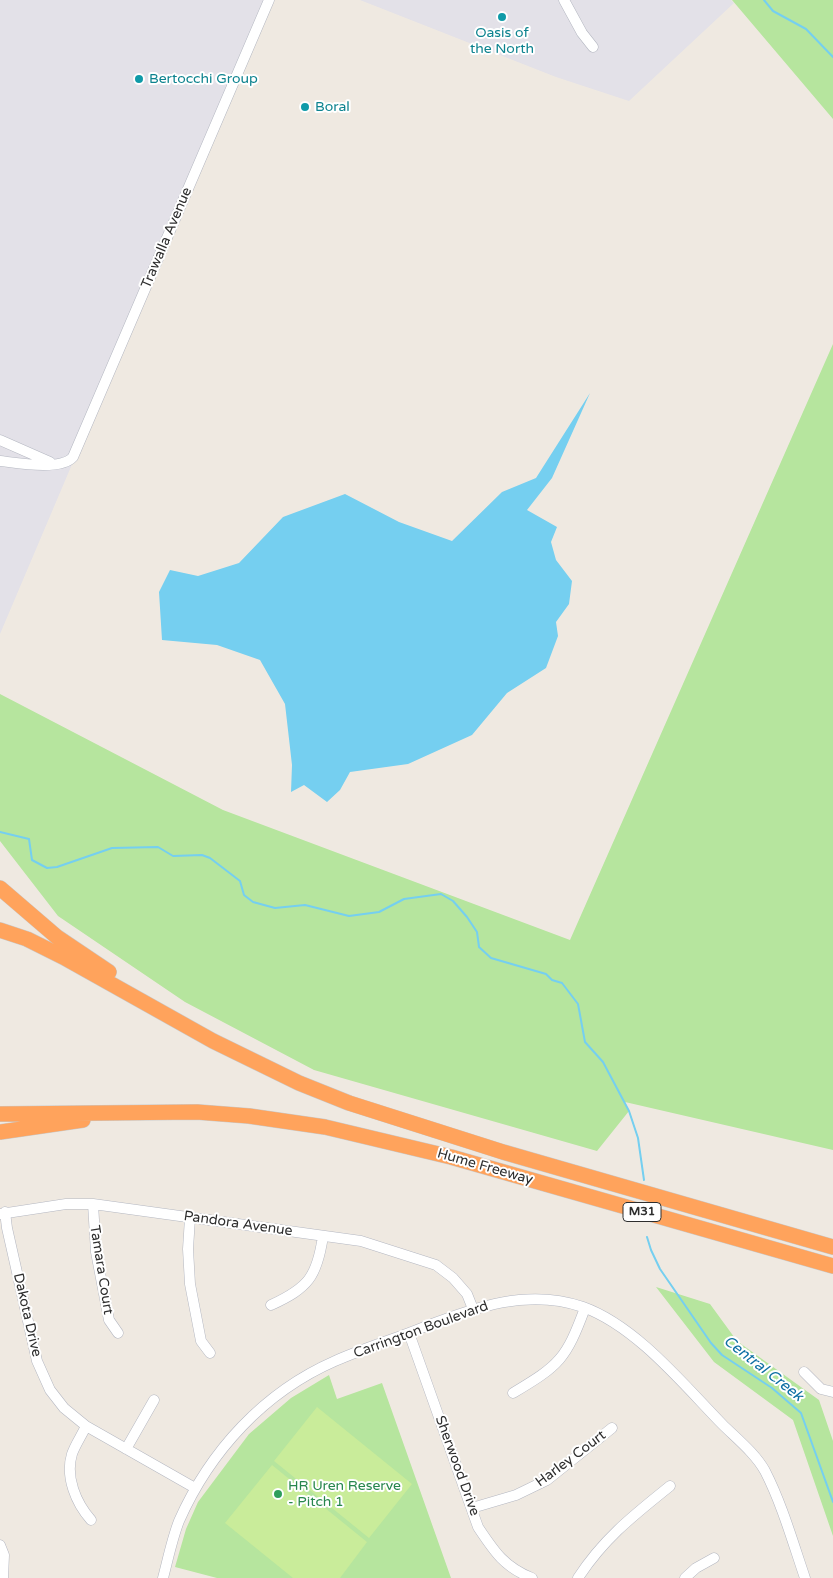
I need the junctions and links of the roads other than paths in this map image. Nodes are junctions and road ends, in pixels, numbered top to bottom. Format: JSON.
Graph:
{"nodes":[{"id":1,"x":269,"y":0,"type":"edge"},
{"id":2,"x":564,"y":0,"type":"edge"},
{"id":3,"x":593,"y":47,"type":"dead end"},
{"id":4,"x":0,"y":440,"type":"edge"},
{"id":5,"x":0,"y":460,"type":"edge"},
{"id":6,"x":56,"y":465,"type":"junction"},
{"id":7,"x":0,"y":888,"type":"edge"},
{"id":8,"x":0,"y":930,"type":"edge"},
{"id":9,"x":212,"y":1041,"type":"junction"},
{"id":10,"x":129,"y":1113,"type":"junction"},
{"id":11,"x":0,"y":1114,"type":"edge"},
{"id":12,"x":0,"y":1132,"type":"edge"},
{"id":13,"x":93,"y":1204,"type":"junction"},
{"id":14,"x":3,"y":1213,"type":"edge"},
{"id":15,"x":190,"y":1218,"type":"junction"},
{"id":16,"x":323,"y":1236,"type":"junction"},
{"id":17,"x":833,"y":1247,"type":"edge"},
{"id":18,"x":833,"y":1266,"type":"edge"},
{"id":19,"x":271,"y":1305,"type":"dead end"},
{"id":20,"x":585,"y":1308,"type":"junction"},
{"id":21,"x":470,"y":1310,"type":"junction"},
{"id":22,"x":118,"y":1332,"type":"dead end"},
{"id":23,"x":409,"y":1333,"type":"junction"},
{"id":24,"x":210,"y":1353,"type":"dead end"},
{"id":25,"x":804,"y":1372,"type":"dead end"},
{"id":26,"x":833,"y":1392,"type":"edge"},
{"id":27,"x":512,"y":1393,"type":"dead end"},
{"id":28,"x":154,"y":1400,"type":"dead end"},
{"id":29,"x":86,"y":1426,"type":"junction"},
{"id":30,"x":612,"y":1428,"type":"dead end"},
{"id":31,"x":126,"y":1449,"type":"junction"},
{"id":32,"x":670,"y":1486,"type":"dead end"},
{"id":33,"x":195,"y":1488,"type":"junction"},
{"id":34,"x":472,"y":1508,"type":"junction"},
{"id":35,"x":91,"y":1520,"type":"dead end"},
{"id":36,"x":0,"y":1545,"type":"edge"},
{"id":37,"x":714,"y":1558,"type":"dead end"},
{"id":38,"x":3,"y":1578,"type":"edge"},
{"id":39,"x":163,"y":1578,"type":"edge"},
{"id":40,"x":532,"y":1578,"type":"edge"},
{"id":41,"x":578,"y":1578,"type":"edge"},
{"id":42,"x":685,"y":1578,"type":"edge"},
{"id":43,"x":804,"y":1578,"type":"edge"}],
"edges":[{"from":1,"to":6,"type":"street","name":"Trawalla Avenue"},
{"from":2,"to":3,"type":"street"},
{"from":4,"to":6,"type":"street"},
{"from":5,"to":6,"type":"street"},
{"from":7,"to":9,"type":"highway"},
{"from":8,"to":9,"type":"highway"},
{"from":9,"to":17,"type":"highway","name":"Hume Freeway","number":"M31"},
{"from":10,"to":11,"type":"highway"},
{"from":10,"to":12,"type":"highway"},
{"from":10,"to":18,"type":"highway","name":"Hume Freeway","number":"M31"},
{"from":13,"to":14,"type":"street","name":"Pandora Avenue"},
{"from":13,"to":15,"type":"street","name":"Pandora Avenue"},
{"from":13,"to":22,"type":"street","name":"Tamara Court"},
{"from":14,"to":29,"type":"street","name":"Dakota Drive"},
{"from":15,"to":16,"type":"street","name":"Pandora Avenue"},
{"from":15,"to":24,"type":"street"},
{"from":16,"to":19,"type":"street"},
{"from":16,"to":21,"type":"street","name":"Pandora Avenue"},
{"from":20,"to":21,"type":"street","name":"Carrington Boulevard"},
{"from":20,"to":27,"type":"street"},
{"from":20,"to":43,"type":"street","name":"Carrington Boulevard"},
{"from":21,"to":23,"type":"street","name":"Carrington Boulevard"},
{"from":23,"to":33,"type":"street","name":"Carrington Boulevard"},
{"from":23,"to":34,"type":"street","name":"Sherwood Drive"},
{"from":25,"to":26,"type":"street"},
{"from":28,"to":31,"type":"street"},
{"from":29,"to":31,"type":"street","name":"Dakota Drive"},
{"from":29,"to":35,"type":"street"},
{"from":30,"to":34,"type":"street","name":"Harley Court"},
{"from":31,"to":33,"type":"street","name":"Dakota Drive"},
{"from":32,"to":41,"type":"street"},
{"from":33,"to":39,"type":"street","name":"Carrington Boulevard"},
{"from":34,"to":40,"type":"street","name":"Sherwood Drive"},
{"from":36,"to":38,"type":"street"},
{"from":37,"to":42,"type":"street"}]}
